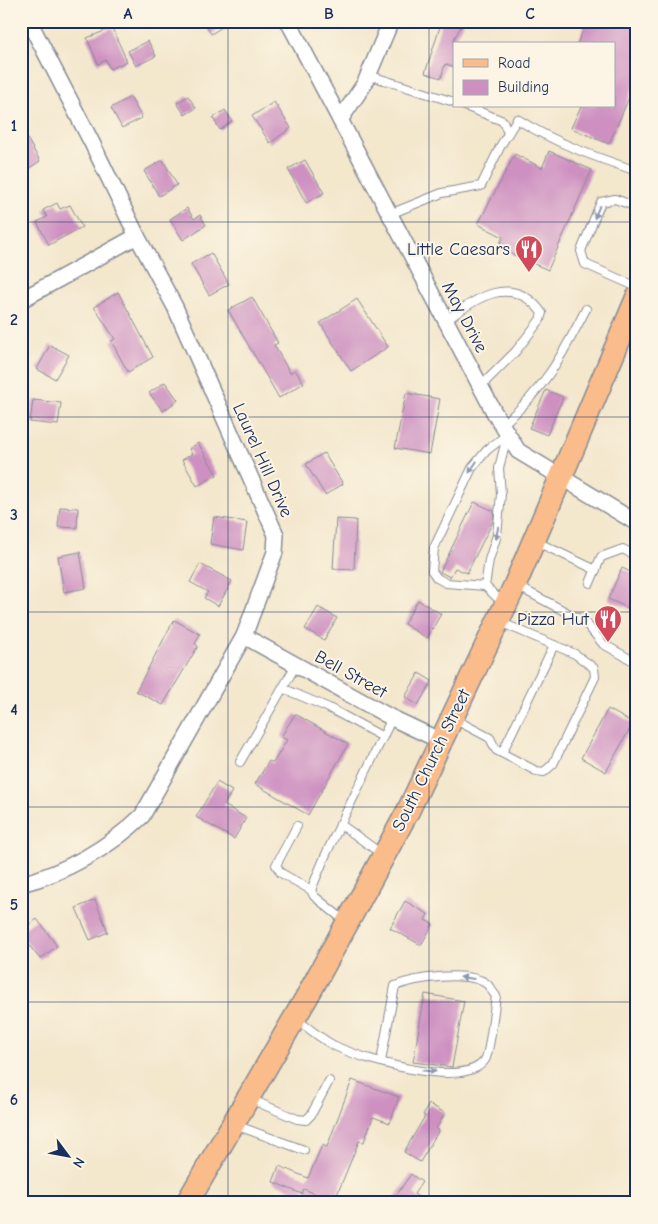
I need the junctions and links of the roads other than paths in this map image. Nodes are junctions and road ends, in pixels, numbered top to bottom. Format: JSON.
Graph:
{"nodes":[{"id":1,"x":29,"y":21,"type":"edge"},
{"id":2,"x":288,"y":21,"type":"edge"},
{"id":3,"x":391,"y":21,"type":"edge"},
{"id":4,"x":368,"y":75,"type":"junction"},
{"id":5,"x":453,"y":102,"type":"edge"},
{"id":6,"x":470,"y":108,"type":"edge"},
{"id":7,"x":340,"y":120,"type":"junction"},
{"id":8,"x":508,"y":133,"type":"junction"},
{"id":9,"x":637,"y":171,"type":"edge"},
{"id":10,"x":637,"y":207,"type":"edge"},
{"id":11,"x":390,"y":214,"type":"junction"},
{"id":12,"x":137,"y":236,"type":"junction"},
{"id":13,"x":637,"y":287,"type":"edge"},
{"id":14,"x":637,"y":298,"type":"edge"},
{"id":15,"x":21,"y":300,"type":"edge"},
{"id":16,"x":586,"y":309,"type":"dead end"},
{"id":17,"x":446,"y":320,"type":"junction"},
{"id":18,"x":481,"y":386,"type":"junction"},
{"id":19,"x":505,"y":429,"type":"junction"},
{"id":20,"x":561,"y":478,"type":"junction"},
{"id":21,"x":637,"y":522,"type":"edge"},
{"id":22,"x":534,"y":540,"type":"junction"},
{"id":23,"x":637,"y":556,"type":"edge"},
{"id":24,"x":596,"y":570,"type":"junction"},
{"id":25,"x":590,"y":583,"type":"dead end"},
{"id":26,"x":516,"y":585,"type":"junction"},
{"id":27,"x":485,"y":586,"type":"junction"},
{"id":28,"x":502,"y":614,"type":"junction"},
{"id":29,"x":244,"y":636,"type":"junction"},
{"id":30,"x":554,"y":645,"type":"junction"},
{"id":31,"x":637,"y":663,"type":"edge"},
{"id":32,"x":296,"y":664,"type":"junction"},
{"id":33,"x":282,"y":688,"type":"junction"},
{"id":34,"x":392,"y":718,"type":"junction"},
{"id":35,"x":452,"y":718,"type":"junction"},
{"id":36,"x":383,"y":737,"type":"junction"},
{"id":37,"x":441,"y":741,"type":"junction"},
{"id":38,"x":502,"y":753,"type":"junction"},
{"id":39,"x":240,"y":762,"type":"dead end"},
{"id":40,"x":340,"y":824,"type":"junction"},
{"id":41,"x":297,"y":826,"type":"dead end"},
{"id":42,"x":384,"y":855,"type":"junction"},
{"id":43,"x":21,"y":884,"type":"edge"},
{"id":44,"x":311,"y":890,"type":"junction"},
{"id":45,"x":347,"y":923,"type":"junction"},
{"id":46,"x":295,"y":1018,"type":"junction"},
{"id":47,"x":381,"y":1062,"type":"junction"},
{"id":48,"x":328,"y":1081,"type":"dead end"},
{"id":49,"x":248,"y":1098,"type":"junction"},
{"id":50,"x":233,"y":1124,"type":"junction"},
{"id":51,"x":304,"y":1150,"type":"dead end"},
{"id":52,"x":187,"y":1203,"type":"edge"}],
"edges":[{"from":1,"to":12,"type":"street","name":"Laurel Hill Drive"},
{"from":2,"to":7,"type":"street","name":"May Drive"},
{"from":3,"to":4,"type":"street"},
{"from":4,"to":5,"type":"lane"},
{"from":4,"to":7,"type":"street"},
{"from":6,"to":8,"type":"lane"},
{"from":7,"to":11,"type":"street","name":"May Drive"},
{"from":8,"to":9,"type":"lane"},
{"from":8,"to":11,"type":"lane"},
{"from":10,"to":13,"type":"lane","one_way":true},
{"from":11,"to":17,"type":"street","name":"May Drive"},
{"from":12,"to":15,"type":"street"},
{"from":12,"to":29,"type":"street","name":"Laurel Hill Drive"},
{"from":14,"to":20,"type":"main road","name":"South Church Street"},
{"from":16,"to":19,"type":"lane"},
{"from":17,"to":18,"type":"street","name":"May Drive"},
{"from":17,"to":18,"type":"lane"},
{"from":18,"to":19,"type":"street","name":"May Drive"},
{"from":19,"to":20,"type":"street","name":"May Drive"},
{"from":19,"to":27,"type":"lane","one_way":true},
{"from":19,"to":27,"type":"lane","one_way":true},
{"from":20,"to":21,"type":"street","name":"May Drive"},
{"from":20,"to":22,"type":"main road","name":"South Church Street"},
{"from":22,"to":24,"type":"lane"},
{"from":22,"to":26,"type":"main road","name":"South Church Street"},
{"from":23,"to":24,"type":"lane"},
{"from":24,"to":25,"type":"lane"},
{"from":26,"to":28,"type":"main road","name":"South Church Street"},
{"from":26,"to":31,"type":"lane"},
{"from":27,"to":28,"type":"lane"},
{"from":28,"to":30,"type":"lane"},
{"from":28,"to":35,"type":"main road","name":"South Church Street"},
{"from":29,"to":32,"type":"street","name":"Bell Street"},
{"from":29,"to":43,"type":"street","name":"Laurel Hill Drive"},
{"from":30,"to":38,"type":"lane"},
{"from":30,"to":38,"type":"lane"},
{"from":32,"to":33,"type":"lane"},
{"from":32,"to":34,"type":"street","name":"Bell Street"},
{"from":33,"to":36,"type":"lane"},
{"from":33,"to":39,"type":"lane"},
{"from":34,"to":36,"type":"lane"},
{"from":34,"to":37,"type":"street","name":"Bell Street"},
{"from":35,"to":37,"type":"main road","name":"South Church Street"},
{"from":35,"to":38,"type":"lane"},
{"from":36,"to":40,"type":"lane"},
{"from":37,"to":42,"type":"main road","name":"South Church Street"},
{"from":40,"to":42,"type":"lane"},
{"from":40,"to":44,"type":"lane"},
{"from":41,"to":44,"type":"lane"},
{"from":42,"to":45,"type":"main road","name":"South Church Street"},
{"from":44,"to":45,"type":"lane"},
{"from":45,"to":46,"type":"main road","name":"South Church Street"},
{"from":46,"to":47,"type":"lane"},
{"from":46,"to":49,"type":"main road","name":"South Church Street"},
{"from":47,"to":47,"type":"lane","one_way":true},
{"from":48,"to":49,"type":"lane"},
{"from":49,"to":50,"type":"main road","name":"South Church Street"},
{"from":50,"to":51,"type":"lane"},
{"from":50,"to":52,"type":"main road","name":"South Church Street"}]}
